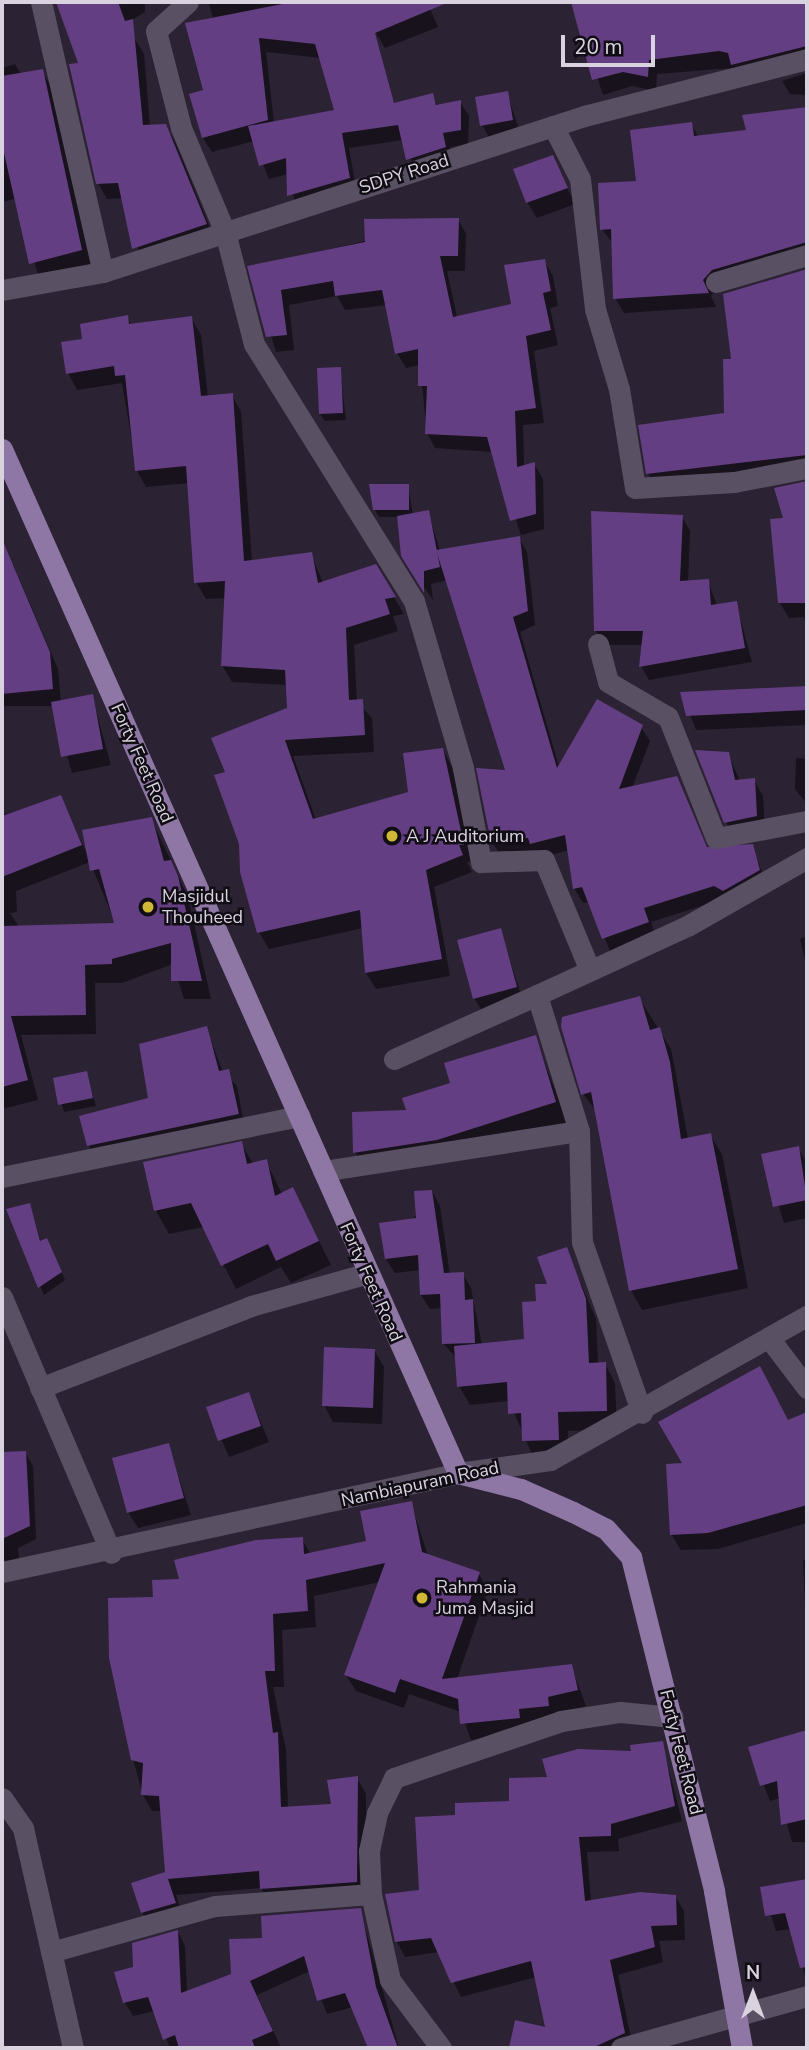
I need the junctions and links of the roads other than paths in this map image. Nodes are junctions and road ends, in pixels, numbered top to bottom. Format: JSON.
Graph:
{"nodes":[{"id":1,"x":41,"y":2,"type":"edge"},
{"id":2,"x":188,"y":2,"type":"edge"},
{"id":3,"x":807,"y":59,"type":"edge"},
{"id":4,"x":553,"y":126,"type":"junction"},
{"id":5,"x":225,"y":232,"type":"junction"},
{"id":6,"x":807,"y":255,"type":"edge"},
{"id":7,"x":103,"y":272,"type":"junction"},
{"id":8,"x":716,"y":282,"type":"dead end"},
{"id":9,"x":2,"y":290,"type":"edge"},
{"id":10,"x":2,"y":449,"type":"edge"},
{"id":11,"x":807,"y":468,"type":"edge"},
{"id":12,"x":598,"y":644,"type":"dead end"},
{"id":13,"x":807,"y":821,"type":"edge"},
{"id":14,"x":807,"y":858,"type":"edge"},
{"id":15,"x":589,"y":968,"type":"junction"},
{"id":16,"x":537,"y":995,"type":"junction"},
{"id":17,"x":394,"y":1059,"type":"dead end"},
{"id":18,"x":300,"y":1116,"type":"junction"},
{"id":19,"x":579,"y":1131,"type":"junction"},
{"id":20,"x":323,"y":1171,"type":"junction"},
{"id":21,"x":2,"y":1177,"type":"edge"},
{"id":22,"x":365,"y":1274,"type":"junction"},
{"id":23,"x":2,"y":1297,"type":"edge"},
{"id":24,"x":807,"y":1316,"type":"edge"},
{"id":25,"x":769,"y":1338,"type":"junction"},
{"id":26,"x":40,"y":1388,"type":"junction"},
{"id":27,"x":807,"y":1388,"type":"edge"},
{"id":28,"x":642,"y":1413,"type":"junction"},
{"id":29,"x":458,"y":1474,"type":"junction"},
{"id":30,"x":111,"y":1552,"type":"junction"},
{"id":31,"x":2,"y":1572,"type":"edge"},
{"id":32,"x":673,"y":1717,"type":"junction"},
{"id":33,"x":2,"y":1798,"type":"edge"},
{"id":34,"x":371,"y":1894,"type":"junction"},
{"id":35,"x":51,"y":1952,"type":"junction"},
{"id":36,"x":807,"y":1996,"type":"edge"},
{"id":37,"x":733,"y":2018,"type":"junction"},
{"id":38,"x":73,"y":2048,"type":"edge"},
{"id":39,"x":441,"y":2048,"type":"edge"},
{"id":40,"x":621,"y":2048,"type":"edge"},
{"id":41,"x":742,"y":2048,"type":"edge"}],
"edges":[{"from":1,"to":7,"type":"street"},
{"from":2,"to":5,"type":"street"},
{"from":3,"to":4,"type":"street","name":"SDPY Road"},
{"from":4,"to":5,"type":"street","name":"SDPY Road"},
{"from":4,"to":11,"type":"street"},
{"from":5,"to":7,"type":"street","name":"SDPY Road"},
{"from":5,"to":15,"type":"street"},
{"from":6,"to":8,"type":"street"},
{"from":7,"to":9,"type":"street","name":"SDPY Road"},
{"from":10,"to":18,"type":"main road","name":"Forty Feet Road"},
{"from":12,"to":13,"type":"street"},
{"from":14,"to":15,"type":"street"},
{"from":15,"to":16,"type":"street"},
{"from":16,"to":17,"type":"street"},
{"from":16,"to":19,"type":"street"},
{"from":18,"to":20,"type":"main road","name":"Forty Feet Road"},
{"from":18,"to":21,"type":"street"},
{"from":19,"to":20,"type":"street"},
{"from":19,"to":28,"type":"street"},
{"from":20,"to":22,"type":"main road","name":"Forty Feet Road"},
{"from":22,"to":26,"type":"street"},
{"from":22,"to":29,"type":"main road","name":"Forty Feet Road"},
{"from":23,"to":26,"type":"street"},
{"from":24,"to":25,"type":"street","name":"Nambiapuram Road"},
{"from":25,"to":27,"type":"street"},
{"from":25,"to":28,"type":"street","name":"Nambiapuram Road"},
{"from":26,"to":30,"type":"street"},
{"from":28,"to":29,"type":"street","name":"Nambiapuram Road"},
{"from":29,"to":30,"type":"street","name":"Nambiapuram Road"},
{"from":29,"to":32,"type":"main road","name":"Forty Feet Road"},
{"from":30,"to":31,"type":"street","name":"Nambiapuram Road"},
{"from":32,"to":34,"type":"street"},
{"from":32,"to":37,"type":"main road","name":"Forty Feet Road"},
{"from":33,"to":35,"type":"street"},
{"from":34,"to":35,"type":"street"},
{"from":34,"to":39,"type":"street"},
{"from":35,"to":38,"type":"street"},
{"from":36,"to":37,"type":"street"},
{"from":37,"to":40,"type":"street"},
{"from":37,"to":41,"type":"main road","name":"Forty Feet Road"}]}
